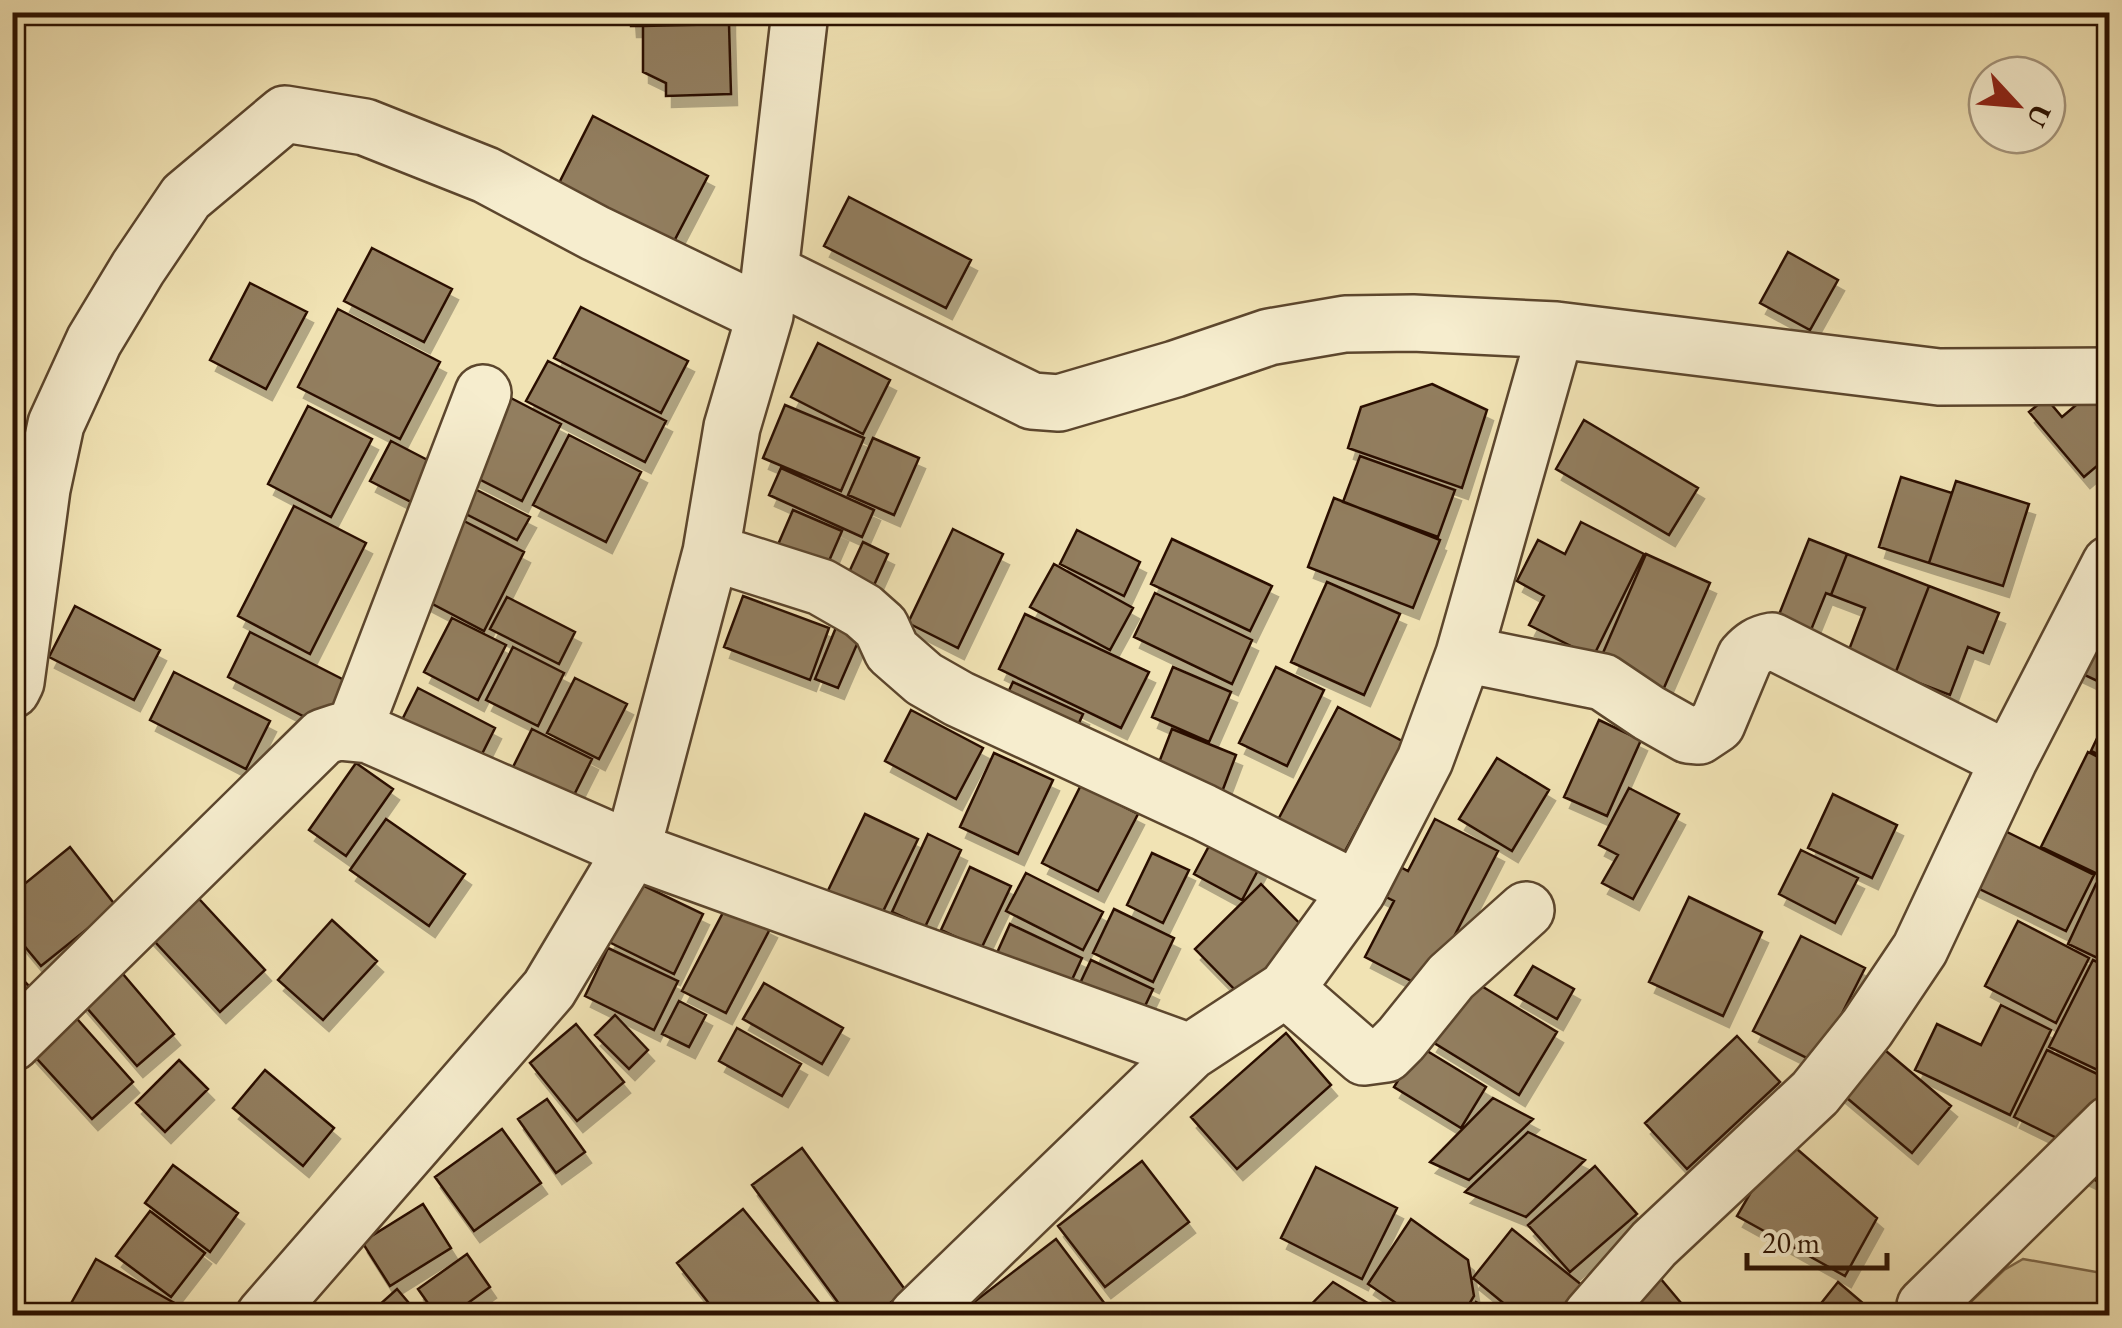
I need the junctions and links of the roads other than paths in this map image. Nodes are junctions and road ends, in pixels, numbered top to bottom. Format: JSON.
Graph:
{"nodes":[{"id":1,"x":800,"y":12,"type":"edge"},
{"id":2,"x":767,"y":293,"type":"junction"},
{"id":3,"x":1556,"y":330,"type":"junction"},
{"id":4,"x":2110,"y":376,"type":"edge"},
{"id":5,"x":482,"y":393,"type":"dead end"},
{"id":6,"x":711,"y":552,"type":"junction"},
{"id":7,"x":2110,"y":564,"type":"edge"},
{"id":8,"x":1464,"y":654,"type":"junction"},
{"id":9,"x":12,"y":690,"type":"edge"},
{"id":10,"x":353,"y":732,"type":"junction"},
{"id":11,"x":2010,"y":760,"type":"junction"},
{"id":12,"x":632,"y":850,"type":"junction"},
{"id":13,"x":1358,"y":890,"type":"junction"},
{"id":14,"x":1526,"y":910,"type":"dead end"},
{"id":15,"x":1286,"y":989,"type":"junction"},
{"id":16,"x":12,"y":1042,"type":"edge"},
{"id":17,"x":1190,"y":1052,"type":"junction"},
{"id":18,"x":2110,"y":1124,"type":"edge"},
{"id":19,"x":1925,"y":1306,"type":"dead end"},
{"id":20,"x":264,"y":1316,"type":"edge"},
{"id":21,"x":916,"y":1316,"type":"edge"},
{"id":22,"x":1591,"y":1316,"type":"edge"}],
"edges":[{"from":1,"to":2,"type":"street"},
{"from":2,"to":3,"type":"street"},
{"from":2,"to":6,"type":"street"},
{"from":2,"to":9,"type":"street"},
{"from":3,"to":4,"type":"street"},
{"from":3,"to":8,"type":"street"},
{"from":5,"to":10,"type":"street"},
{"from":6,"to":12,"type":"street"},
{"from":6,"to":13,"type":"street"},
{"from":7,"to":11,"type":"street"},
{"from":8,"to":11,"type":"street"},
{"from":8,"to":13,"type":"street"},
{"from":10,"to":12,"type":"street"},
{"from":10,"to":16,"type":"street"},
{"from":11,"to":22,"type":"street"},
{"from":12,"to":17,"type":"street"},
{"from":12,"to":20,"type":"street"},
{"from":13,"to":15,"type":"street"},
{"from":14,"to":15,"type":"street"},
{"from":15,"to":17,"type":"street"},
{"from":17,"to":21,"type":"street"},
{"from":18,"to":19,"type":"street"}]}
